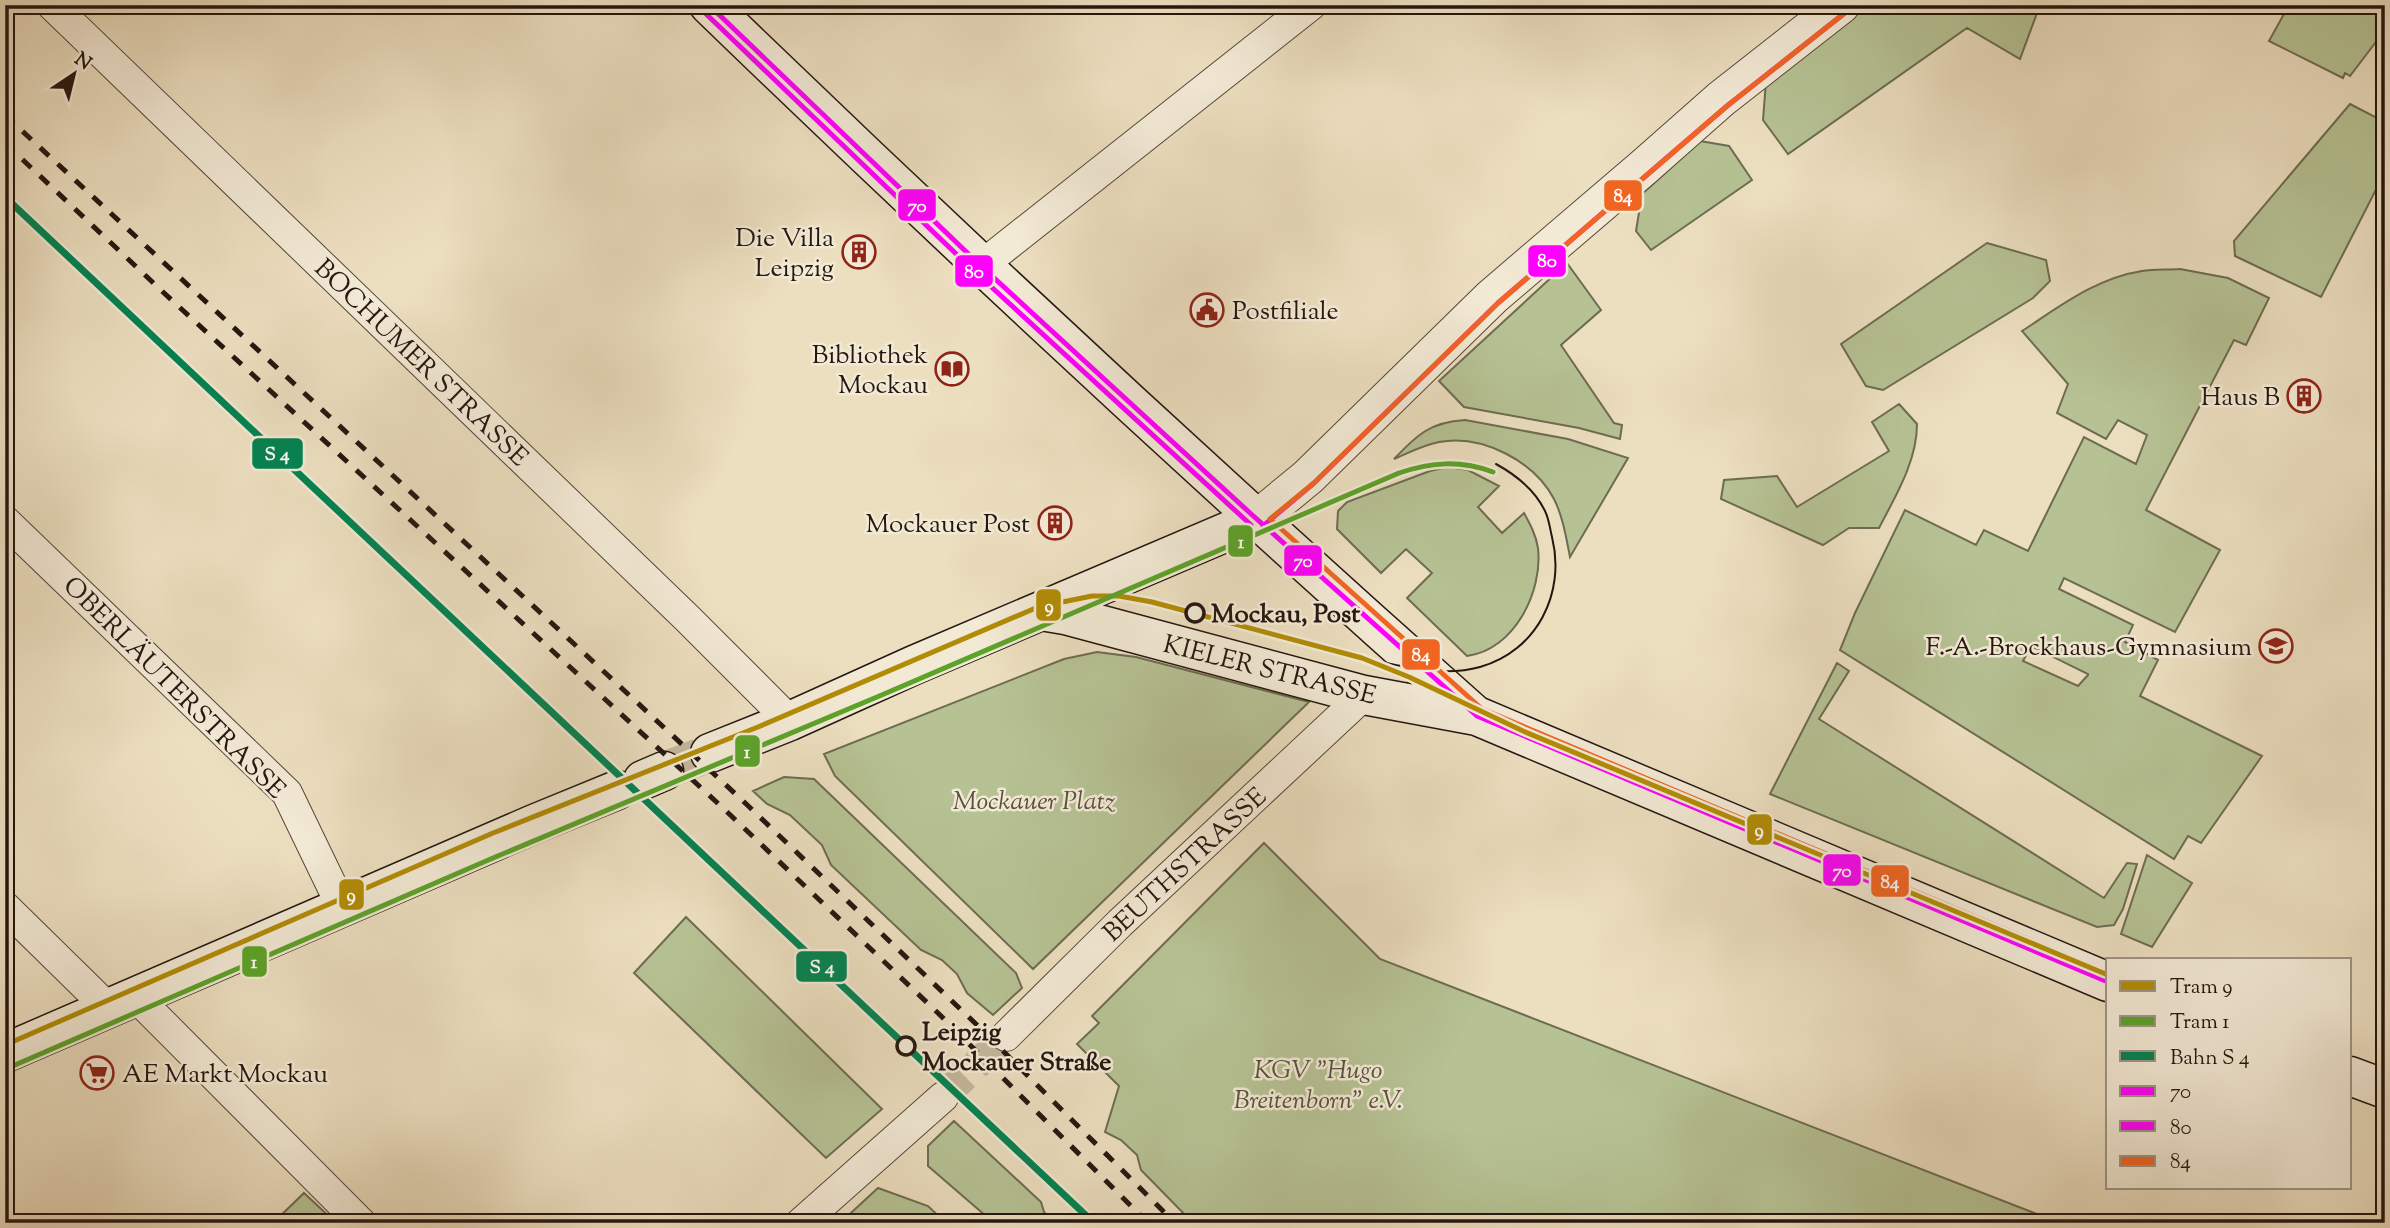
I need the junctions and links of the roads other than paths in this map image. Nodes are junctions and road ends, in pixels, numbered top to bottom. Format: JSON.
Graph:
{"nodes":[{"id":1,"x":52,"y":5,"type":"edge"},
{"id":2,"x":709,"y":5,"type":"edge"},
{"id":3,"x":1311,"y":5,"type":"edge"},
{"id":4,"x":1841,"y":5,"type":"edge"},
{"id":5,"x":981,"y":266,"type":"junction"},
{"id":6,"x":1257,"y":519,"type":"junction"},
{"id":7,"x":5,"y":521,"type":"edge"},
{"id":8,"x":1053,"y":613,"type":"junction"},
{"id":9,"x":1364,"y":695,"type":"junction"},
{"id":10,"x":1476,"y":716,"type":"junction"},
{"id":11,"x":790,"y":721,"type":"junction"},
{"id":12,"x":710,"y":753,"type":"tunnel mouth"},
{"id":13,"x":641,"y":781,"type":"tunnel mouth"},
{"id":14,"x":342,"y":906,"type":"junction"},
{"id":15,"x":5,"y":907,"type":"edge"},
{"id":16,"x":2106,"y":981,"type":"edge"},
{"id":17,"x":123,"y":1003,"type":"junction"},
{"id":18,"x":1006,"y":1036,"type":"tunnel mouth"},
{"id":19,"x":5,"y":1053,"type":"edge"},
{"id":20,"x":2352,"y":1077,"type":"edge"},
{"id":21,"x":2385,"y":1089,"type":"edge"},
{"id":22,"x":943,"y":1097,"type":"tunnel mouth"},
{"id":23,"x":360,"y":1223,"type":"edge"},
{"id":24,"x":801,"y":1223,"type":"edge"}],
"edges":[{"from":1,"to":11,"type":"street","name":"BOCHUMER STRASSE"},
{"from":2,"to":5,"type":"main road","name":"KIELER STRASSE"},
{"from":3,"to":5,"type":"street"},
{"from":4,"to":6,"type":"street"},
{"from":5,"to":6,"type":"main road","name":"KIELER STRASSE"},
{"from":6,"to":8,"type":"main road"},
{"from":6,"to":10,"type":"main road","name":"KIELER STRASSE"},
{"from":7,"to":14,"type":"street","name":"OBERLÄUTERSTRASSE"},
{"from":8,"to":9,"type":"main road","name":"KIELER STRASSE"},
{"from":8,"to":11,"type":"main road"},
{"from":9,"to":10,"type":"main road","name":"KIELER STRASSE"},
{"from":9,"to":18,"type":"street","name":"BEUTHSTRASSE"},
{"from":10,"to":16,"type":"main road","name":"KIELER STRASSE"},
{"from":11,"to":12,"type":"main road"},
{"from":13,"to":14,"type":"main road"},
{"from":14,"to":17,"type":"main road"},
{"from":15,"to":17,"type":"street"},
{"from":17,"to":19,"type":"main road"},
{"from":17,"to":23,"type":"street"},
{"from":20,"to":21,"type":"main road"},
{"from":22,"to":24,"type":"street"}]}
